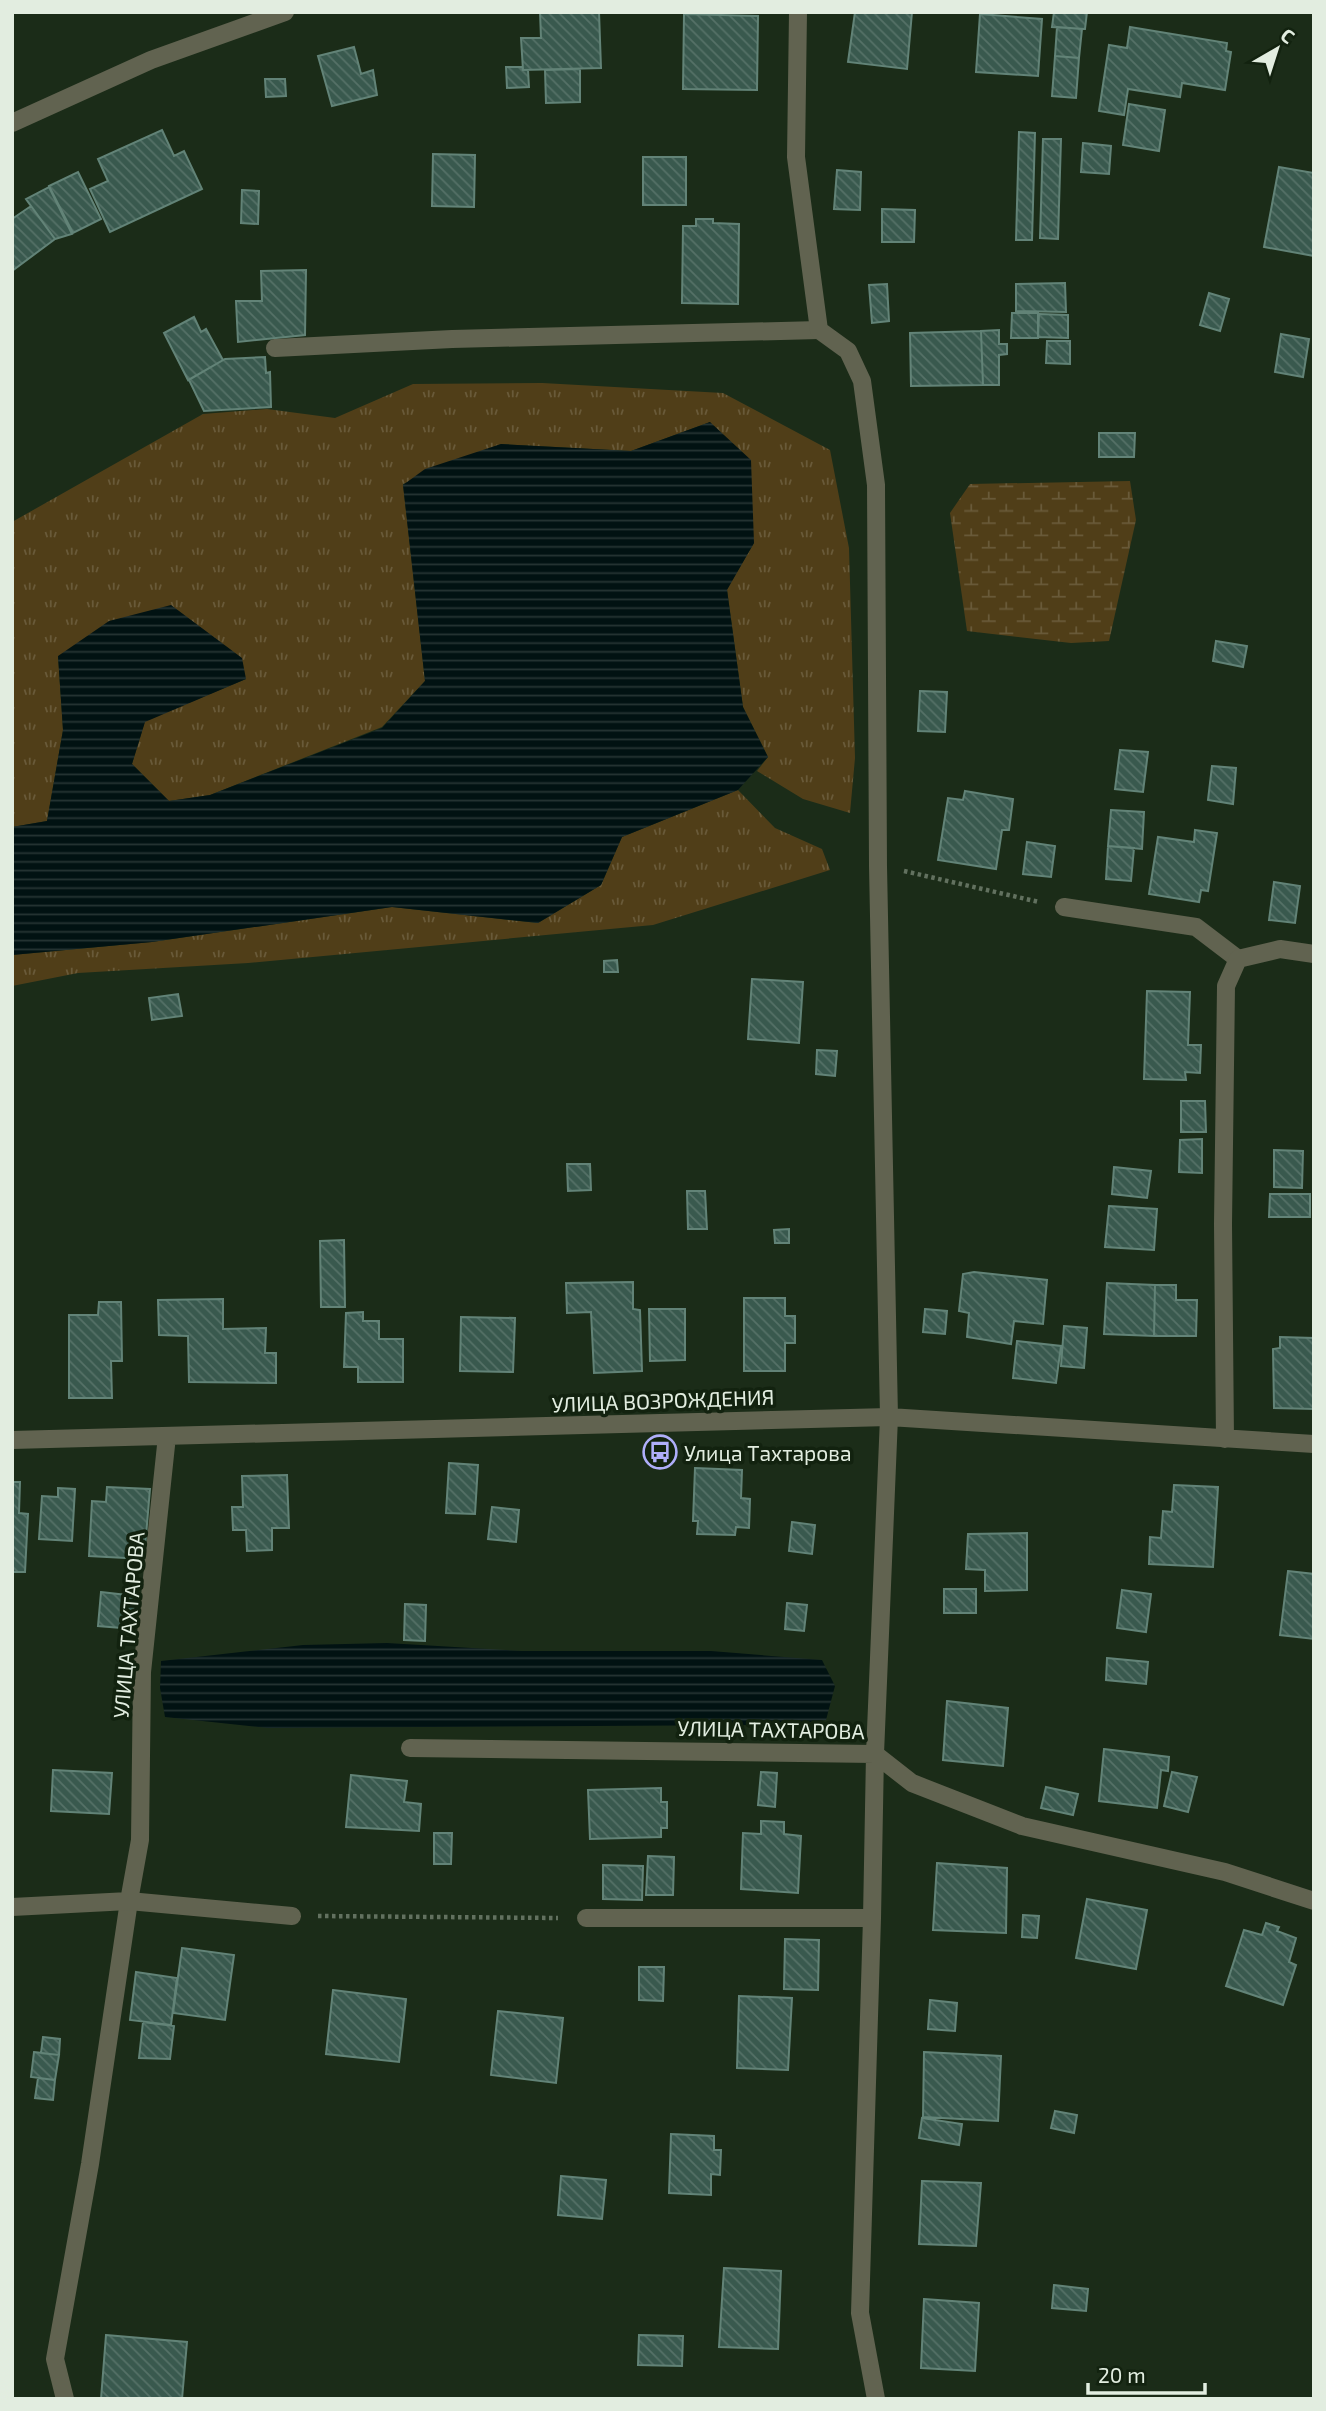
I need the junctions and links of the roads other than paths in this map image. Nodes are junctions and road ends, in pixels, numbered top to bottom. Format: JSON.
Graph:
{"nodes":[{"id":1,"x":285,"y":12,"type":"edge"},
{"id":2,"x":798,"y":12,"type":"edge"},
{"id":3,"x":12,"y":123,"type":"edge"},
{"id":4,"x":819,"y":330,"type":"junction"},
{"id":5,"x":275,"y":348,"type":"dead end"},
{"id":6,"x":1064,"y":907,"type":"road end"},
{"id":7,"x":1314,"y":954,"type":"edge"},
{"id":8,"x":1237,"y":959,"type":"junction"},
{"id":9,"x":890,"y":1417,"type":"junction"},
{"id":10,"x":167,"y":1436,"type":"junction"},
{"id":11,"x":1224,"y":1439,"type":"junction"},
{"id":12,"x":12,"y":1440,"type":"edge"},
{"id":13,"x":1314,"y":1444,"type":"edge"},
{"id":14,"x":411,"y":1748,"type":"dead end"},
{"id":15,"x":874,"y":1754,"type":"junction"},
{"id":16,"x":129,"y":1901,"type":"junction"},
{"id":17,"x":1314,"y":1901,"type":"edge"},
{"id":18,"x":12,"y":1908,"type":"edge"},
{"id":19,"x":292,"y":1916,"type":"road end"},
{"id":20,"x":586,"y":1918,"type":"road end"},
{"id":21,"x":872,"y":1918,"type":"junction"},
{"id":22,"x":65,"y":2399,"type":"edge"},
{"id":23,"x":876,"y":2399,"type":"edge"}],
"edges":[{"from":1,"to":3,"type":"street"},
{"from":2,"to":4,"type":"street"},
{"from":4,"to":5,"type":"street"},
{"from":4,"to":9,"type":"street"},
{"from":6,"to":8,"type":"street"},
{"from":7,"to":8,"type":"street"},
{"from":8,"to":11,"type":"street"},
{"from":9,"to":10,"type":"street","name":"УЛИЦА ВОЗРОЖДЕНИЯ"},
{"from":9,"to":11,"type":"street","name":"УЛИЦА ВОЗРОЖДЕНИЯ"},
{"from":9,"to":15,"type":"street"},
{"from":10,"to":12,"type":"street","name":"УЛИЦА ВОЗРОЖДЕНИЯ"},
{"from":10,"to":16,"type":"street","name":"УЛИЦА ТАХТАРОВА"},
{"from":11,"to":13,"type":"street","name":"УЛИЦА ВОЗРОЖДЕНИЯ"},
{"from":14,"to":15,"type":"street","name":"УЛИЦА ТАХТАРОВА"},
{"from":15,"to":17,"type":"street","name":"УЛИЦА ТАХТАРОВА"},
{"from":15,"to":21,"type":"street"},
{"from":16,"to":18,"type":"street"},
{"from":16,"to":19,"type":"street"},
{"from":16,"to":22,"type":"street","name":"УЛИЦА ТАХТАРОВА"},
{"from":20,"to":21,"type":"street"},
{"from":21,"to":23,"type":"street"}]}
